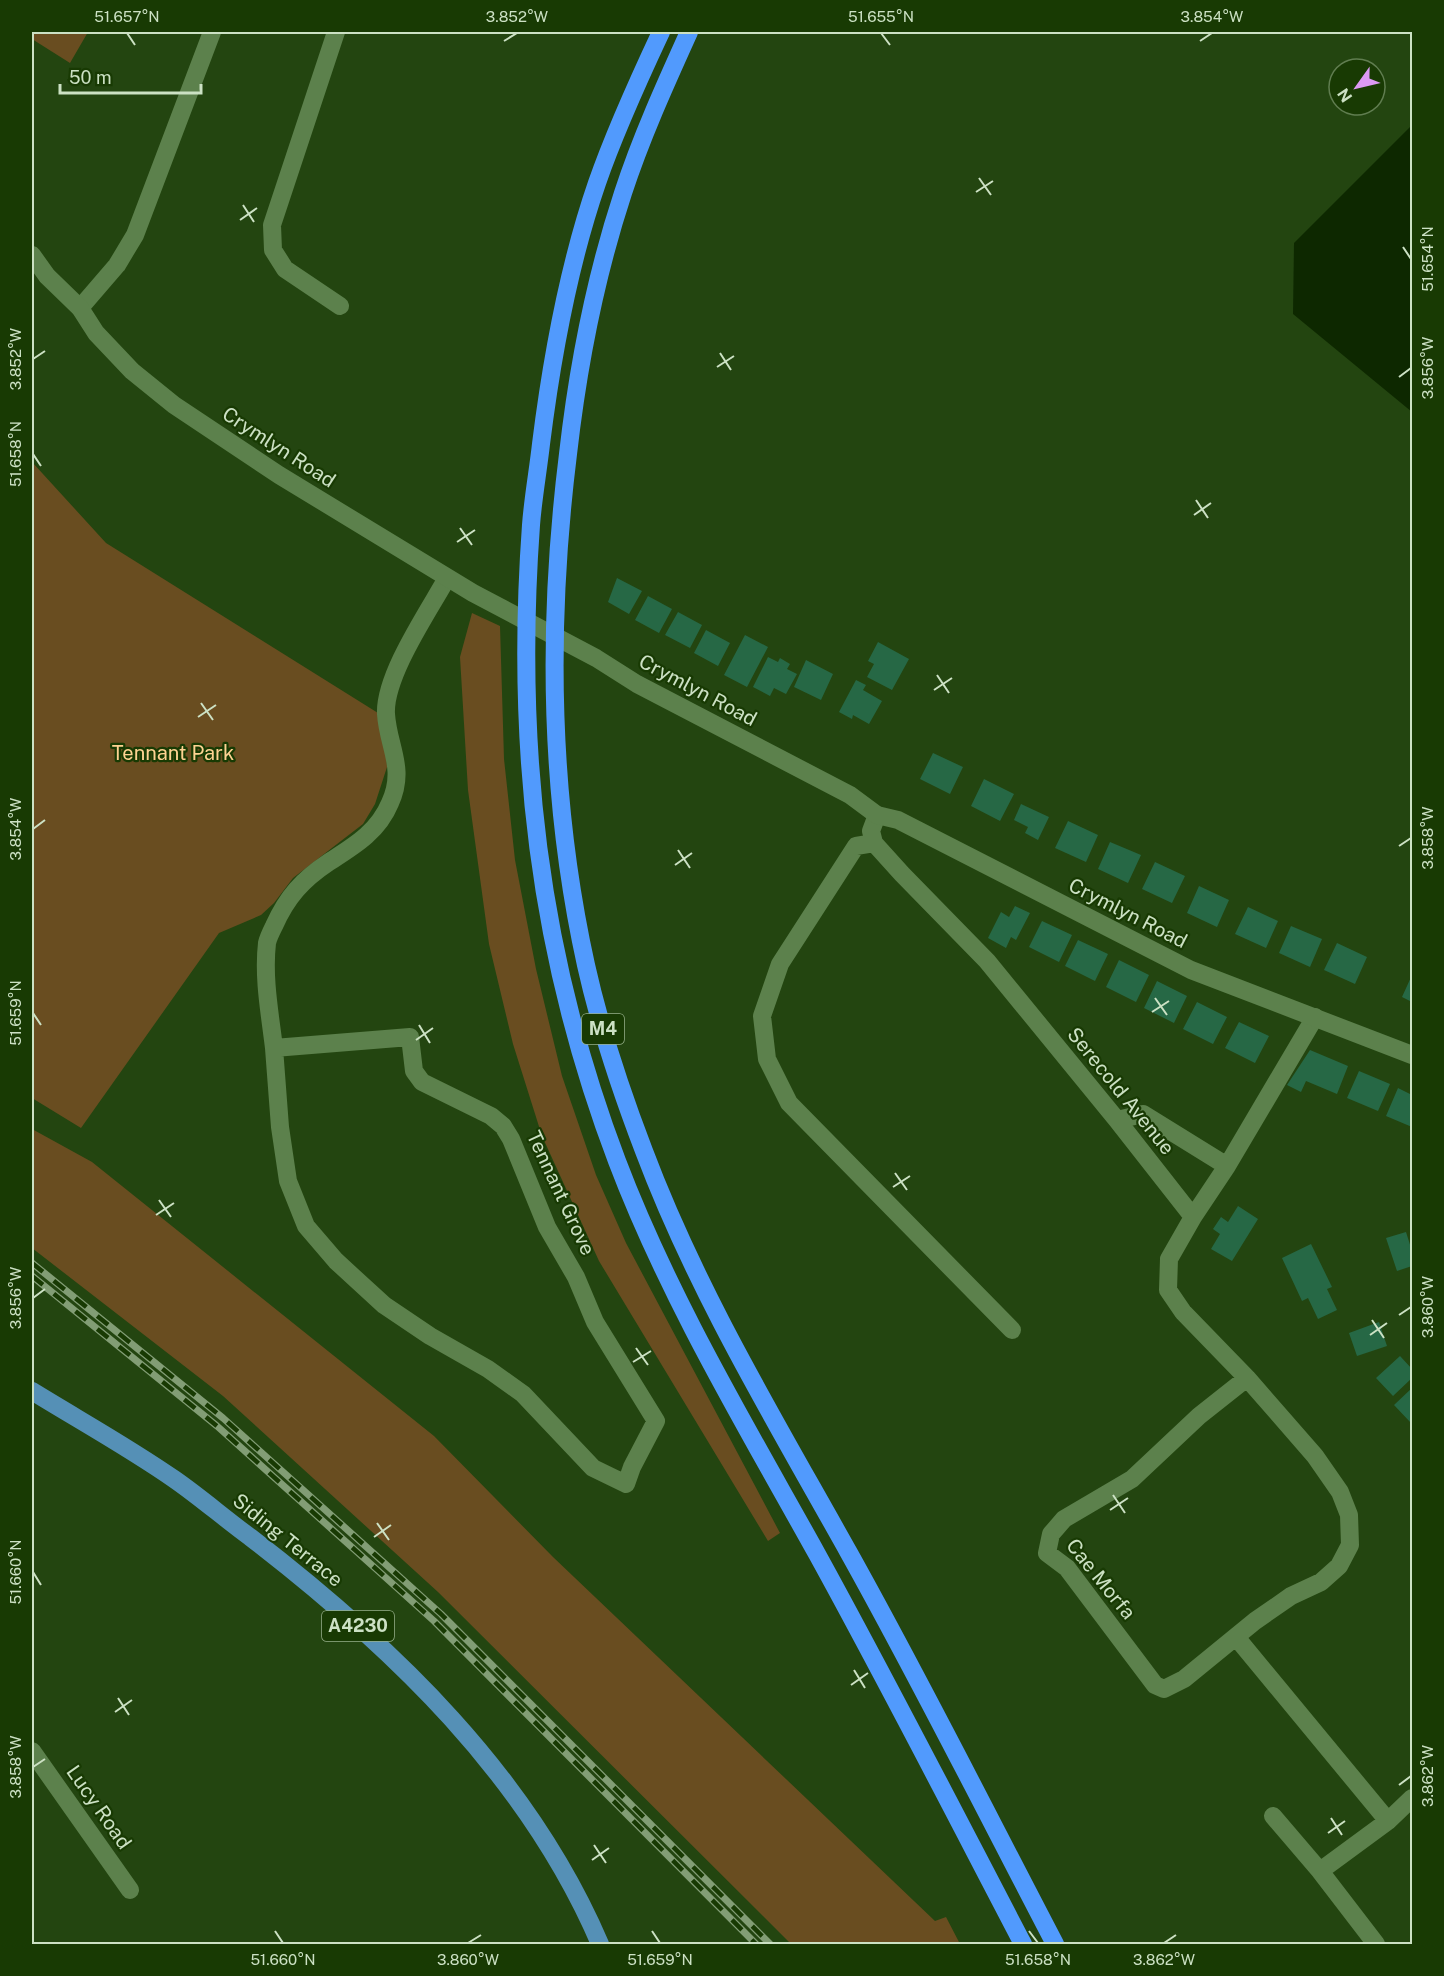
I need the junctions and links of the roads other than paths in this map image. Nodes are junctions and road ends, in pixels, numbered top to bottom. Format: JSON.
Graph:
{"nodes":[{"id":1,"x":212,"y":32,"type":"edge"},
{"id":2,"x":336,"y":32,"type":"edge"},
{"id":3,"x":661,"y":32,"type":"edge"},
{"id":4,"x":689,"y":32,"type":"edge"},
{"id":5,"x":32,"y":255,"type":"edge"},
{"id":6,"x":340,"y":306,"type":"dead end"},
{"id":7,"x":80,"y":308,"type":"junction"},
{"id":8,"x":447,"y":578,"type":"junction"},
{"id":9,"x":877,"y":814,"type":"junction"},
{"id":10,"x":874,"y":843,"type":"junction"},
{"id":11,"x":1315,"y":1017,"type":"junction"},
{"id":12,"x":274,"y":1048,"type":"junction"},
{"id":13,"x":1413,"y":1055,"type":"edge"},
{"id":14,"x":1118,"y":1120,"type":"junction"},
{"id":15,"x":1227,"y":1166,"type":"junction"},
{"id":16,"x":1193,"y":1218,"type":"junction"},
{"id":17,"x":1012,"y":1330,"type":"dead end"},
{"id":18,"x":1247,"y":1378,"type":"junction"},
{"id":19,"x":32,"y":1390,"type":"edge"},
{"id":20,"x":1236,"y":1637,"type":"junction"},
{"id":21,"x":32,"y":1751,"type":"edge"},
{"id":22,"x":1413,"y":1798,"type":"edge"},
{"id":23,"x":1273,"y":1816,"type":"dead end"},
{"id":24,"x":1388,"y":1821,"type":"junction"},
{"id":25,"x":1320,"y":1871,"type":"junction"},
{"id":26,"x":130,"y":1890,"type":"dead end"},
{"id":27,"x":600,"y":1944,"type":"edge"},
{"id":28,"x":1023,"y":1944,"type":"edge"},
{"id":29,"x":1055,"y":1944,"type":"edge"},
{"id":30,"x":1376,"y":1944,"type":"edge"}],
"edges":[{"from":1,"to":7,"type":"street"},
{"from":2,"to":6,"type":"street"},
{"from":3,"to":28,"type":"highway","number":"M4"},
{"from":4,"to":29,"type":"highway","number":"M4"},
{"from":5,"to":7,"type":"street","name":"Crymlyn Road"},
{"from":7,"to":8,"type":"street","name":"Crymlyn Road"},
{"from":8,"to":9,"type":"street","name":"Crymlyn Road"},
{"from":8,"to":12,"type":"street"},
{"from":9,"to":10,"type":"street"},
{"from":9,"to":11,"type":"street","name":"Crymlyn Road"},
{"from":10,"to":14,"type":"street","name":"Serecold Avenue"},
{"from":10,"to":17,"type":"street"},
{"from":11,"to":13,"type":"street","name":"Crymlyn Road"},
{"from":11,"to":15,"type":"street"},
{"from":12,"to":12,"type":"street","name":"Tennant Grove"},
{"from":14,"to":15,"type":"street"},
{"from":14,"to":16,"type":"street","name":"Serecold Avenue"},
{"from":15,"to":16,"type":"street"},
{"from":16,"to":18,"type":"street","name":"Cae Morfa"},
{"from":18,"to":20,"type":"street","name":"Cae Morfa"},
{"from":18,"to":20,"type":"street","name":"Cae Morfa"},
{"from":19,"to":27,"type":"main road","name":"Siding Terrace","number":"A4230"},
{"from":20,"to":24,"type":"street"},
{"from":21,"to":26,"type":"street","name":"Lucy Road"},
{"from":22,"to":24,"type":"street"},
{"from":23,"to":25,"type":"street"},
{"from":24,"to":25,"type":"street"},
{"from":25,"to":30,"type":"street"}]}
